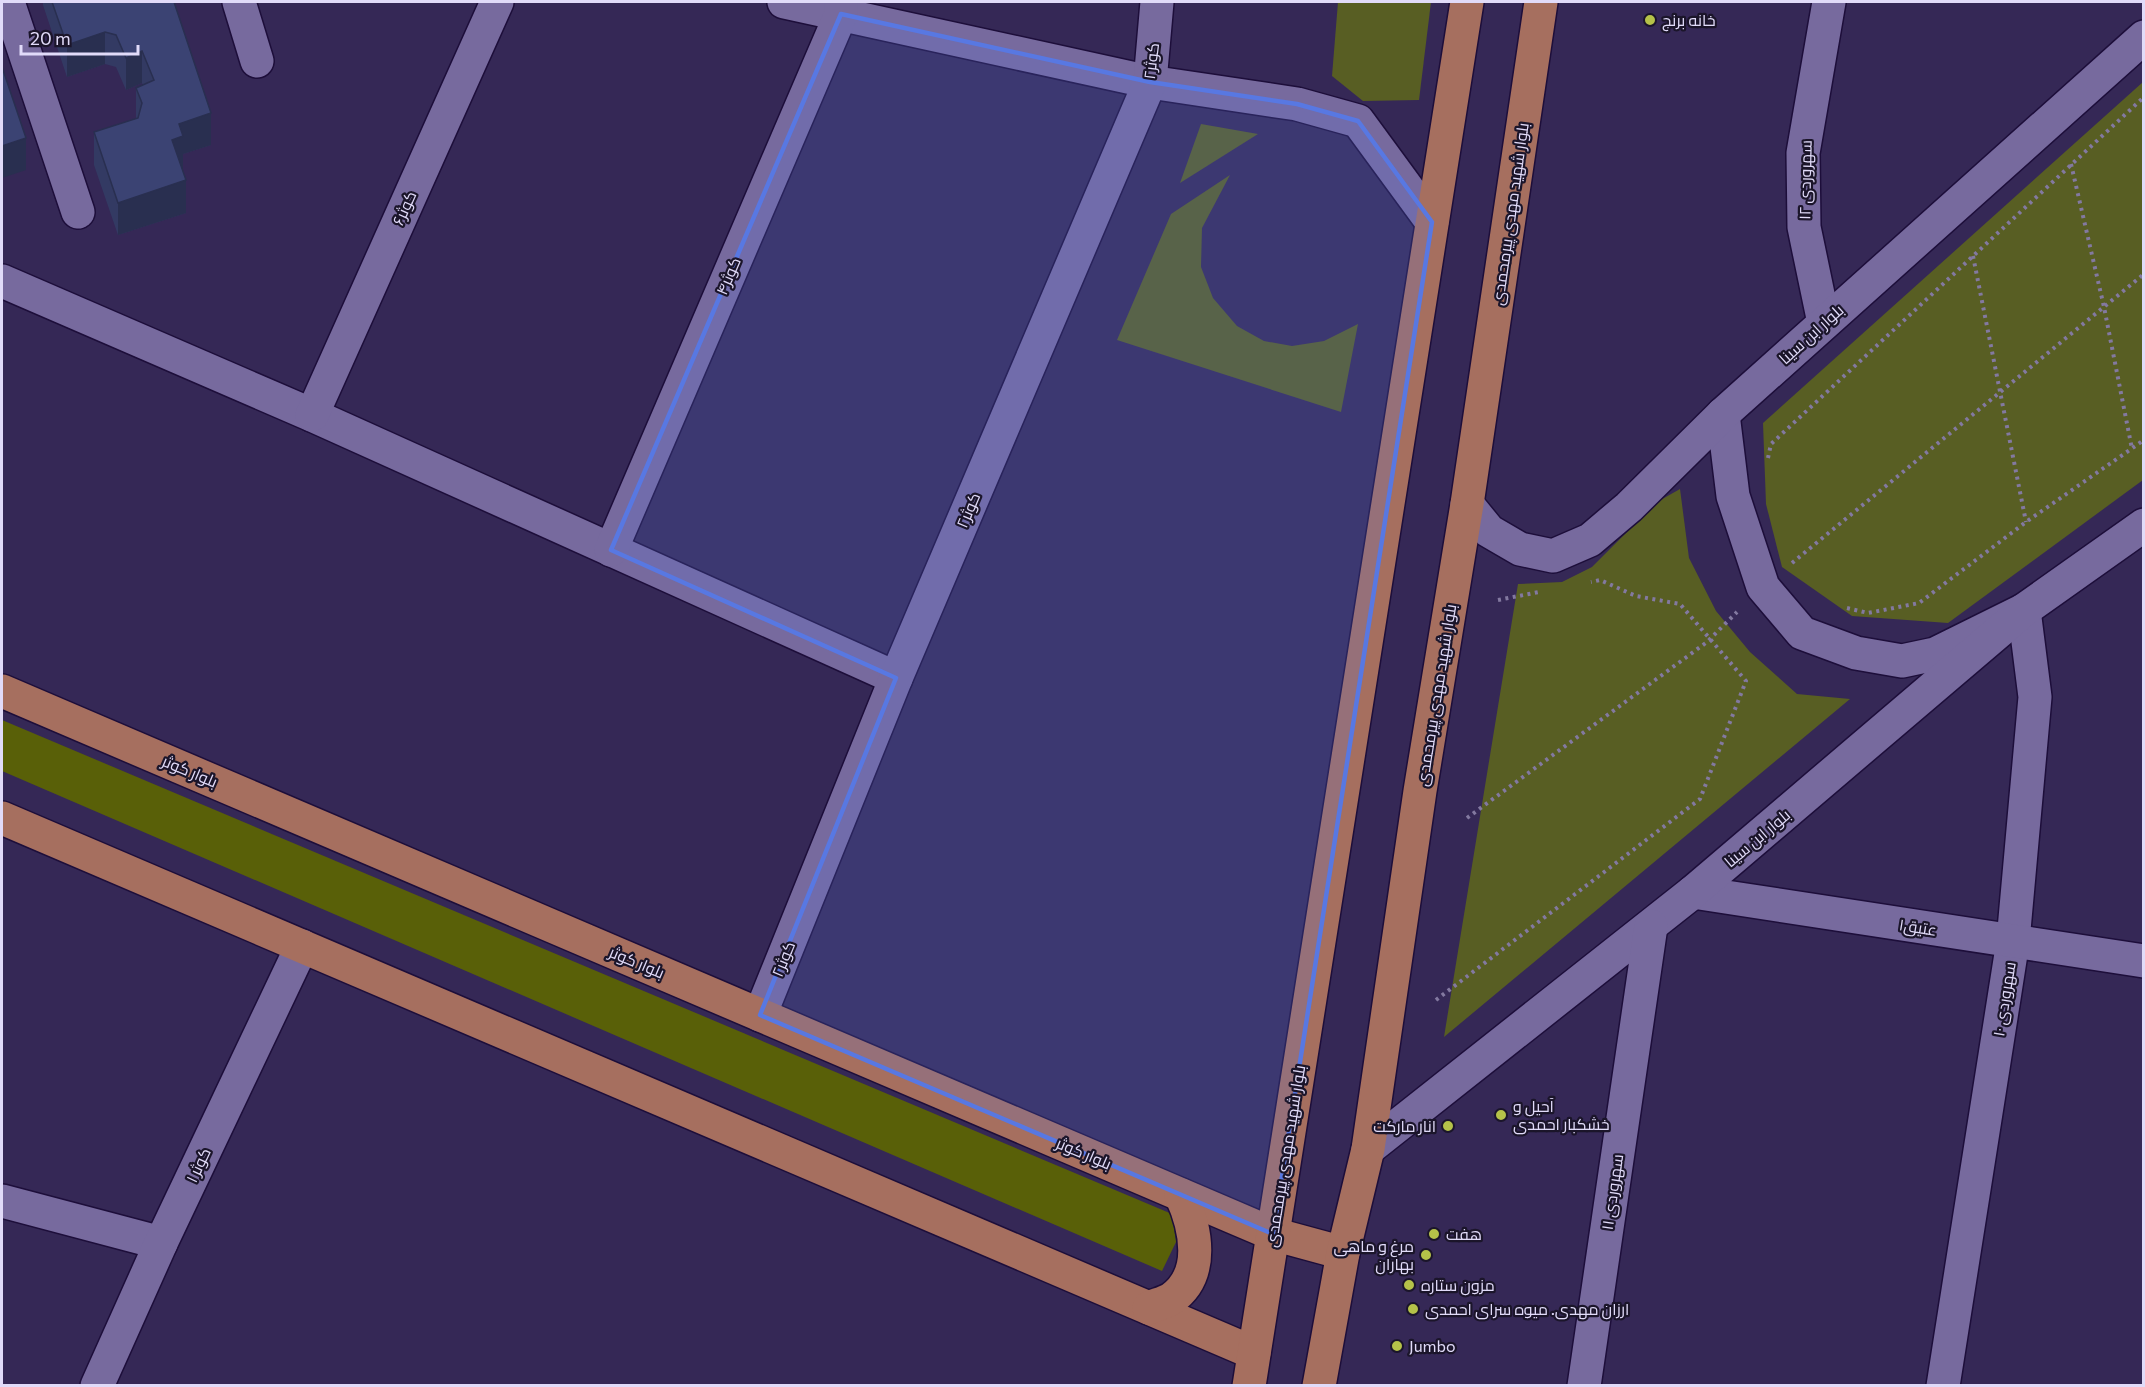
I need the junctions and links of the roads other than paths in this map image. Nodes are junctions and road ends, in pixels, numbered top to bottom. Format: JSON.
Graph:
{"nodes":[{"id":1,"x":8,"y":2,"type":"edge"},
{"id":2,"x":238,"y":2,"type":"edge"},
{"id":3,"x":497,"y":2,"type":"edge"},
{"id":4,"x":784,"y":2,"type":"edge"},
{"id":5,"x":1157,"y":2,"type":"edge"},
{"id":6,"x":1467,"y":2,"type":"edge"},
{"id":7,"x":1541,"y":2,"type":"edge"},
{"id":8,"x":1829,"y":2,"type":"edge"},
{"id":9,"x":841,"y":8,"type":"edge"},
{"id":10,"x":2144,"y":36,"type":"edge"},
{"id":11,"x":256,"y":61,"type":"dead end"},
{"id":12,"x":1150,"y":82,"type":"junction"},
{"id":13,"x":78,"y":212,"type":"dead end"},
{"id":14,"x":1432,"y":222,"type":"junction"},
{"id":15,"x":2,"y":281,"type":"edge"},
{"id":16,"x":1824,"y":322,"type":"junction"},
{"id":17,"x":1723,"y":414,"type":"junction"},
{"id":18,"x":312,"y":415,"type":"junction"},
{"id":19,"x":1467,"y":504,"type":"junction"},
{"id":20,"x":2144,"y":525,"type":"edge"},
{"id":21,"x":611,"y":550,"type":"junction"},
{"id":22,"x":2024,"y":610,"type":"junction"},
{"id":23,"x":896,"y":678,"type":"junction"},
{"id":24,"x":2,"y":691,"type":"edge"},
{"id":25,"x":2,"y":818,"type":"edge"},
{"id":26,"x":1693,"y":892,"type":"junction"},
{"id":27,"x":1651,"y":926,"type":"junction"},
{"id":28,"x":2013,"y":941,"type":"junction"},
{"id":29,"x":302,"y":946,"type":"junction"},
{"id":30,"x":2144,"y":961,"type":"edge"},
{"id":31,"x":760,"y":1015,"type":"junction"},
{"id":32,"x":1368,"y":1149,"type":"junction"},
{"id":33,"x":1181,"y":1195,"type":"junction"},
{"id":34,"x":2,"y":1201,"type":"edge"},
{"id":35,"x":1273,"y":1234,"type":"junction"},
{"id":36,"x":161,"y":1243,"type":"junction"},
{"id":37,"x":1343,"y":1254,"type":"junction"},
{"id":38,"x":1149,"y":1308,"type":"junction"},
{"id":39,"x":1254,"y":1353,"type":"junction"},
{"id":40,"x":97,"y":1386,"type":"edge"},
{"id":41,"x":1249,"y":1386,"type":"edge"},
{"id":42,"x":1319,"y":1386,"type":"edge"},
{"id":43,"x":1584,"y":1386,"type":"edge"},
{"id":44,"x":1943,"y":1386,"type":"edge"}],
"edges":[{"from":1,"to":13,"type":"street"},
{"from":2,"to":11,"type":"street"},
{"from":3,"to":18,"type":"street","name":"کوثر۶"},
{"from":4,"to":9,"type":"street"},
{"from":5,"to":12,"type":"street","name":"کوثر۲"},
{"from":6,"to":14,"type":"main road","name":"بلوار شهید مهدی پیرمحمدی"},
{"from":7,"to":19,"type":"main road","name":"بلوار شهید مهدی پیرمحمدی"},
{"from":8,"to":16,"type":"street","name":"سهروردی ۱۲"},
{"from":9,"to":12,"type":"street"},
{"from":9,"to":21,"type":"street","name":"کوثر۴"},
{"from":10,"to":16,"type":"street","name":"بلوار ابن سینا"},
{"from":12,"to":14,"type":"street"},
{"from":12,"to":23,"type":"street","name":"کوثر۲"},
{"from":14,"to":35,"type":"main road","name":"بلوار شهید مهدی پیرمحمدی"},
{"from":15,"to":18,"type":"street"},
{"from":16,"to":17,"type":"street","name":"بلوار ابن سینا"},
{"from":17,"to":19,"type":"street","name":"بلوار ابن سینا"},
{"from":17,"to":22,"type":"street"},
{"from":18,"to":21,"type":"street"},
{"from":19,"to":32,"type":"main road","name":"بلوار شهید مهدی پیرمحمدی"},
{"from":20,"to":22,"type":"street","name":"بلوار ابن سینا"},
{"from":21,"to":23,"type":"street"},
{"from":22,"to":26,"type":"street","name":"بلوار ابن سینا"},
{"from":22,"to":28,"type":"street","name":"سهروردی ۱۰"},
{"from":23,"to":31,"type":"street","name":"کوثر۲"},
{"from":24,"to":31,"type":"main road","name":"بلوار کوثر"},
{"from":25,"to":29,"type":"main road"},
{"from":26,"to":27,"type":"street","name":"بلوار ابن سینا"},
{"from":26,"to":28,"type":"street","name":"عتیق۱"},
{"from":27,"to":32,"type":"street","name":"بلوار ابن سینا"},
{"from":27,"to":43,"type":"street","name":"سهروردی ١١"},
{"from":28,"to":30,"type":"street","name":"عتیق۱"},
{"from":28,"to":44,"type":"street","name":"سهروردی ۱۰"},
{"from":29,"to":36,"type":"street","name":"کوثر ۱"},
{"from":29,"to":38,"type":"main road"},
{"from":31,"to":33,"type":"main road","name":"بلوار کوثر"},
{"from":32,"to":37,"type":"main road","name":"بلوار شهید مهدی پیرمحمدی"},
{"from":33,"to":35,"type":"main road","name":"بلوار کوثر"},
{"from":33,"to":38,"type":"main road"},
{"from":34,"to":36,"type":"street"},
{"from":35,"to":37,"type":"main road","name":"بلوار کوثر"},
{"from":35,"to":39,"type":"main road","name":"بلوار شهید مهدی پیرمحمدی"},
{"from":36,"to":40,"type":"street","name":"کوثر ۱"},
{"from":37,"to":42,"type":"main road","name":"بلوار شهید مهدی پیرمحمدی"},
{"from":38,"to":39,"type":"main road"},
{"from":39,"to":41,"type":"main road","name":"بلوار شهید مهدی پیرمحمدی"}]}
